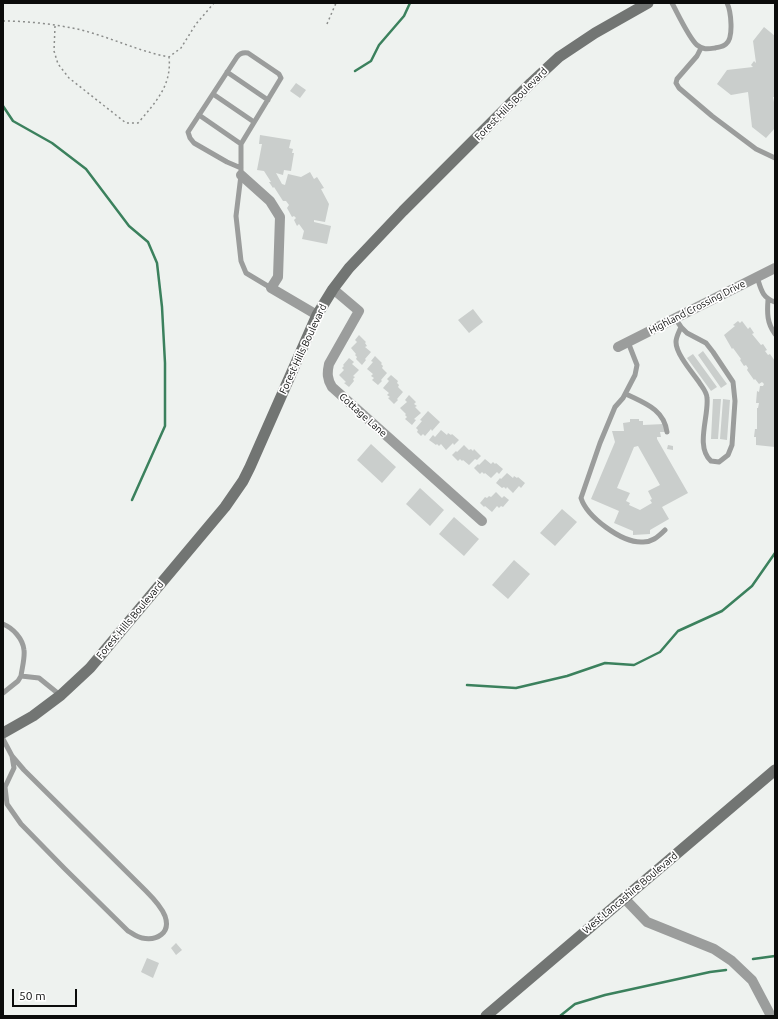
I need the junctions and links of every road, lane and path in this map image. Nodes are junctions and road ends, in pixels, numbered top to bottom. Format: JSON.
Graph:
{"nodes":[{"id":1,"x":214,"y":3,"type":"edge"},
{"id":2,"x":336,"y":3,"type":"edge"},
{"id":3,"x":648,"y":3,"type":"edge"},
{"id":4,"x":672,"y":3,"type":"edge"},
{"id":5,"x":727,"y":3,"type":"edge"},
{"id":6,"x":3,"y":21,"type":"edge"},
{"id":7,"x":327,"y":24,"type":"dead end"},
{"id":8,"x":55,"y":26,"type":"junction"},
{"id":9,"x":702,"y":48,"type":"junction"},
{"id":10,"x":169,"y":57,"type":"junction"},
{"id":11,"x":227,"y":72,"type":"junction"},
{"id":12,"x":213,"y":94,"type":"junction"},
{"id":13,"x":268,"y":100,"type":"junction"},
{"id":14,"x":199,"y":115,"type":"junction"},
{"id":15,"x":254,"y":122,"type":"junction"},
{"id":16,"x":241,"y":144,"type":"junction"},
{"id":17,"x":774,"y":156,"type":"edge"},
{"id":18,"x":241,"y":171,"type":"junction"},
{"id":19,"x":775,"y":268,"type":"edge"},
{"id":20,"x":757,"y":277,"type":"junction"},
{"id":21,"x":271,"y":288,"type":"junction"},
{"id":22,"x":333,"y":289,"type":"junction"},
{"id":23,"x":768,"y":300,"type":"junction"},
{"id":24,"x":775,"y":302,"type":"edge"},
{"id":25,"x":317,"y":315,"type":"junction"},
{"id":26,"x":675,"y":318,"type":"junction"},
{"id":27,"x":680,"y":327,"type":"junction"},
{"id":28,"x":775,"y":334,"type":"edge"},
{"id":29,"x":628,"y":342,"type":"junction"},
{"id":30,"x":618,"y":347,"type":"dead end"},
{"id":31,"x":626,"y":394,"type":"junction"},
{"id":32,"x":667,"y":432,"type":"dead end"},
{"id":33,"x":482,"y":521,"type":"dead end"},
{"id":34,"x":665,"y":530,"type":"dead end"},
{"id":35,"x":3,"y":624,"type":"edge"},
{"id":36,"x":21,"y":676,"type":"junction"},
{"id":37,"x":3,"y":693,"type":"edge"},
{"id":38,"x":61,"y":695,"type":"junction"},
{"id":39,"x":3,"y":733,"type":"edge"},
{"id":40,"x":3,"y":739,"type":"edge"},
{"id":41,"x":12,"y":756,"type":"junction"},
{"id":42,"x":775,"y":770,"type":"edge"},
{"id":43,"x":624,"y":898,"type":"junction"},
{"id":44,"x":486,"y":1016,"type":"edge"},
{"id":45,"x":771,"y":1016,"type":"edge"}],
"edges":[{"from":1,"to":10,"type":"path"},
{"from":2,"to":7,"type":"path"},
{"from":3,"to":22,"type":"main road","name":"Forest Hills Boulevard"},
{"from":4,"to":9,"type":"lane"},
{"from":5,"to":9,"type":"lane"},
{"from":6,"to":8,"type":"path"},
{"from":8,"to":10,"type":"path"},
{"from":8,"to":10,"type":"path"},
{"from":9,"to":17,"type":"lane"},
{"from":11,"to":12,"type":"lane"},
{"from":11,"to":13,"type":"lane"},
{"from":11,"to":13,"type":"lane"},
{"from":12,"to":14,"type":"lane"},
{"from":12,"to":15,"type":"lane"},
{"from":13,"to":15,"type":"lane"},
{"from":14,"to":16,"type":"lane"},
{"from":14,"to":18,"type":"lane"},
{"from":15,"to":16,"type":"lane"},
{"from":16,"to":18,"type":"lane"},
{"from":18,"to":21,"type":"lane"},
{"from":18,"to":21,"type":"street"},
{"from":19,"to":20,"type":"street","name":"Highland Crossing Drive"},
{"from":20,"to":23,"type":"lane"},
{"from":20,"to":26,"type":"street","name":"Highland Crossing Drive"},
{"from":21,"to":25,"type":"street"},
{"from":22,"to":25,"type":"main road","name":"Forest Hills Boulevard"},
{"from":22,"to":33,"type":"street","name":"Cottage Lane"},
{"from":23,"to":24,"type":"lane"},
{"from":23,"to":28,"type":"lane"},
{"from":25,"to":38,"type":"main road","name":"Forest Hills Boulevard"},
{"from":26,"to":27,"type":"lane"},
{"from":26,"to":29,"type":"street","name":"Highland Crossing Drive"},
{"from":27,"to":27,"type":"lane"},
{"from":29,"to":30,"type":"street","name":"Highland Crossing Drive"},
{"from":29,"to":31,"type":"lane"},
{"from":31,"to":32,"type":"lane"},
{"from":31,"to":34,"type":"lane"},
{"from":35,"to":36,"type":"lane"},
{"from":36,"to":37,"type":"lane"},
{"from":36,"to":38,"type":"lane"},
{"from":38,"to":39,"type":"main road","name":"Forest Hills Boulevard"},
{"from":40,"to":41,"type":"lane"},
{"from":41,"to":41,"type":"lane"},
{"from":42,"to":43,"type":"main road","name":"West Lancashire Boulevard"},
{"from":43,"to":44,"type":"main road","name":"West Lancashire Boulevard"},
{"from":43,"to":45,"type":"street"}]}
